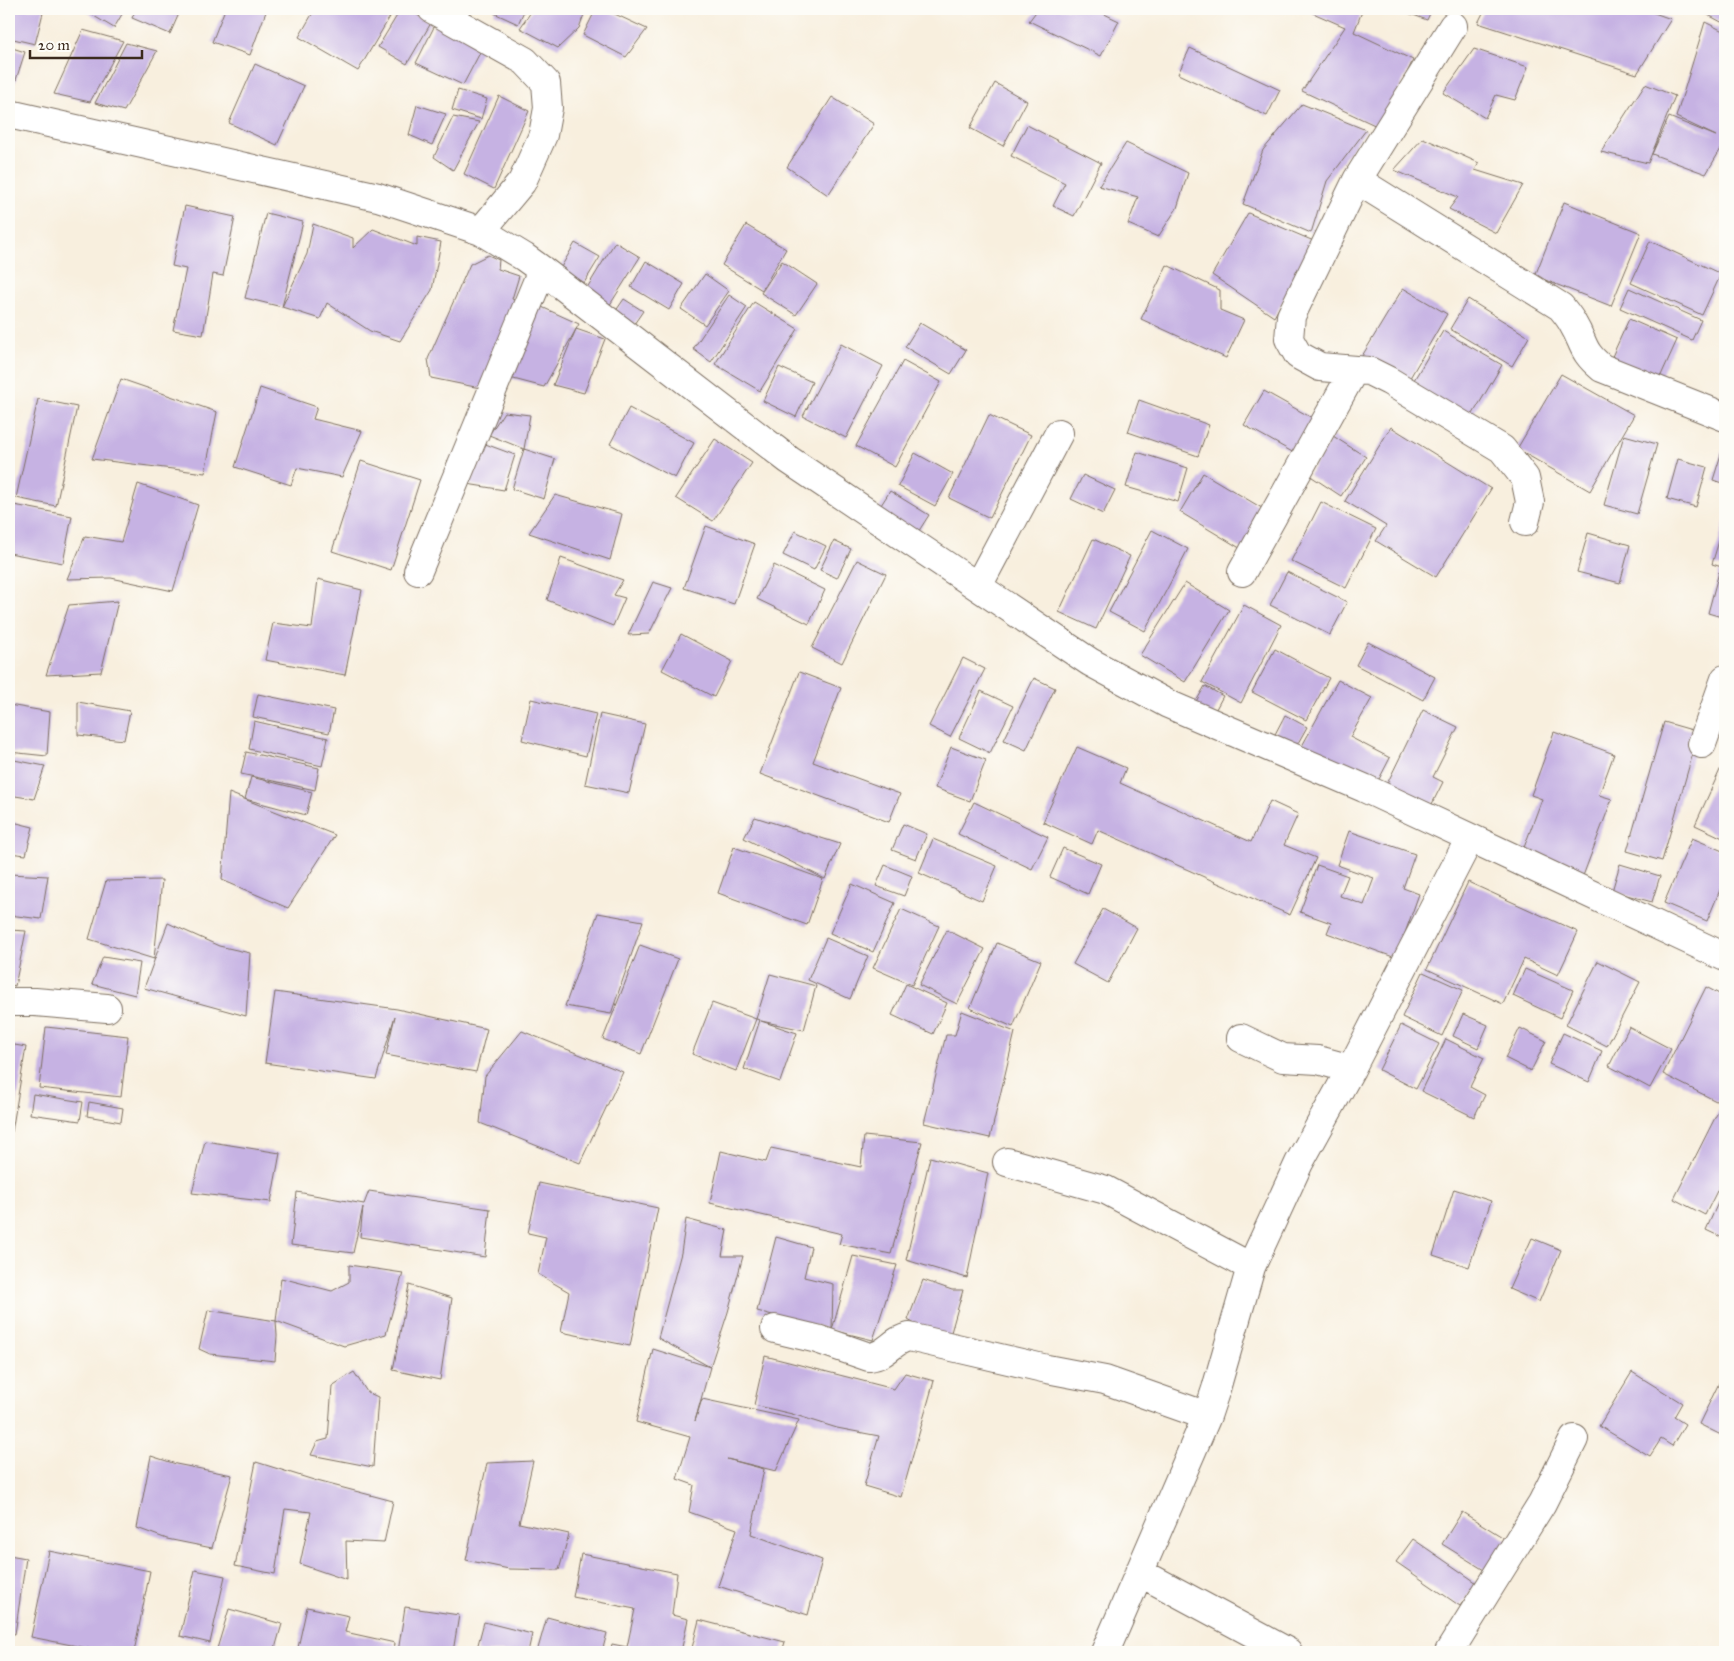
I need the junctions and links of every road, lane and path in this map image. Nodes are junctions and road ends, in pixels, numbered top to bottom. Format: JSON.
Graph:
{"nodes":[{"id":1,"x":432,"y":9,"type":"edge"},
{"id":2,"x":1453,"y":26,"type":"dead end"},
{"id":3,"x":9,"y":114,"type":"edge"},
{"id":4,"x":1357,"y":180,"type":"junction"},
{"id":5,"x":481,"y":231,"type":"junction"},
{"id":6,"x":542,"y":270,"type":"junction"},
{"id":7,"x":1354,"y":370,"type":"junction"},
{"id":8,"x":1725,"y":417,"type":"edge"},
{"id":9,"x":1060,"y":433,"type":"dead end"},
{"id":10,"x":1526,"y":522,"type":"dead end"},
{"id":11,"x":418,"y":571,"type":"dead end"},
{"id":12,"x":1242,"y":572,"type":"dead end"},
{"id":13,"x":978,"y":586,"type":"junction"},
{"id":14,"x":1725,"y":679,"type":"edge"},
{"id":15,"x":1702,"y":744,"type":"dead end"},
{"id":16,"x":1470,"y":838,"type":"junction"},
{"id":17,"x":1725,"y":957,"type":"edge"},
{"id":18,"x":9,"y":1002,"type":"edge"},
{"id":19,"x":107,"y":1008,"type":"dead end"},
{"id":20,"x":1241,"y":1038,"type":"dead end"},
{"id":21,"x":1351,"y":1069,"type":"junction"},
{"id":22,"x":1007,"y":1162,"type":"dead end"},
{"id":23,"x":1251,"y":1267,"type":"junction"},
{"id":24,"x":775,"y":1329,"type":"dead end"},
{"id":25,"x":1207,"y":1416,"type":"junction"},
{"id":26,"x":1574,"y":1439,"type":"dead end"},
{"id":27,"x":1139,"y":1572,"type":"junction"},
{"id":28,"x":1105,"y":1652,"type":"edge"},
{"id":29,"x":1288,"y":1652,"type":"edge"},
{"id":30,"x":1449,"y":1652,"type":"edge"}],
"edges":[{"from":1,"to":5,"type":"street"},
{"from":2,"to":4,"type":"street"},
{"from":3,"to":5,"type":"street"},
{"from":4,"to":7,"type":"street"},
{"from":4,"to":8,"type":"street"},
{"from":5,"to":6,"type":"street"},
{"from":6,"to":11,"type":"street"},
{"from":6,"to":13,"type":"street"},
{"from":7,"to":10,"type":"street"},
{"from":7,"to":12,"type":"street"},
{"from":9,"to":13,"type":"street"},
{"from":13,"to":16,"type":"street"},
{"from":14,"to":15,"type":"street"},
{"from":16,"to":17,"type":"street"},
{"from":16,"to":21,"type":"street"},
{"from":18,"to":19,"type":"street"},
{"from":20,"to":21,"type":"street"},
{"from":21,"to":23,"type":"street"},
{"from":22,"to":23,"type":"street"},
{"from":23,"to":25,"type":"street"},
{"from":24,"to":25,"type":"street"},
{"from":25,"to":27,"type":"street"},
{"from":26,"to":30,"type":"street"},
{"from":27,"to":28,"type":"street"},
{"from":27,"to":29,"type":"street"}]}
